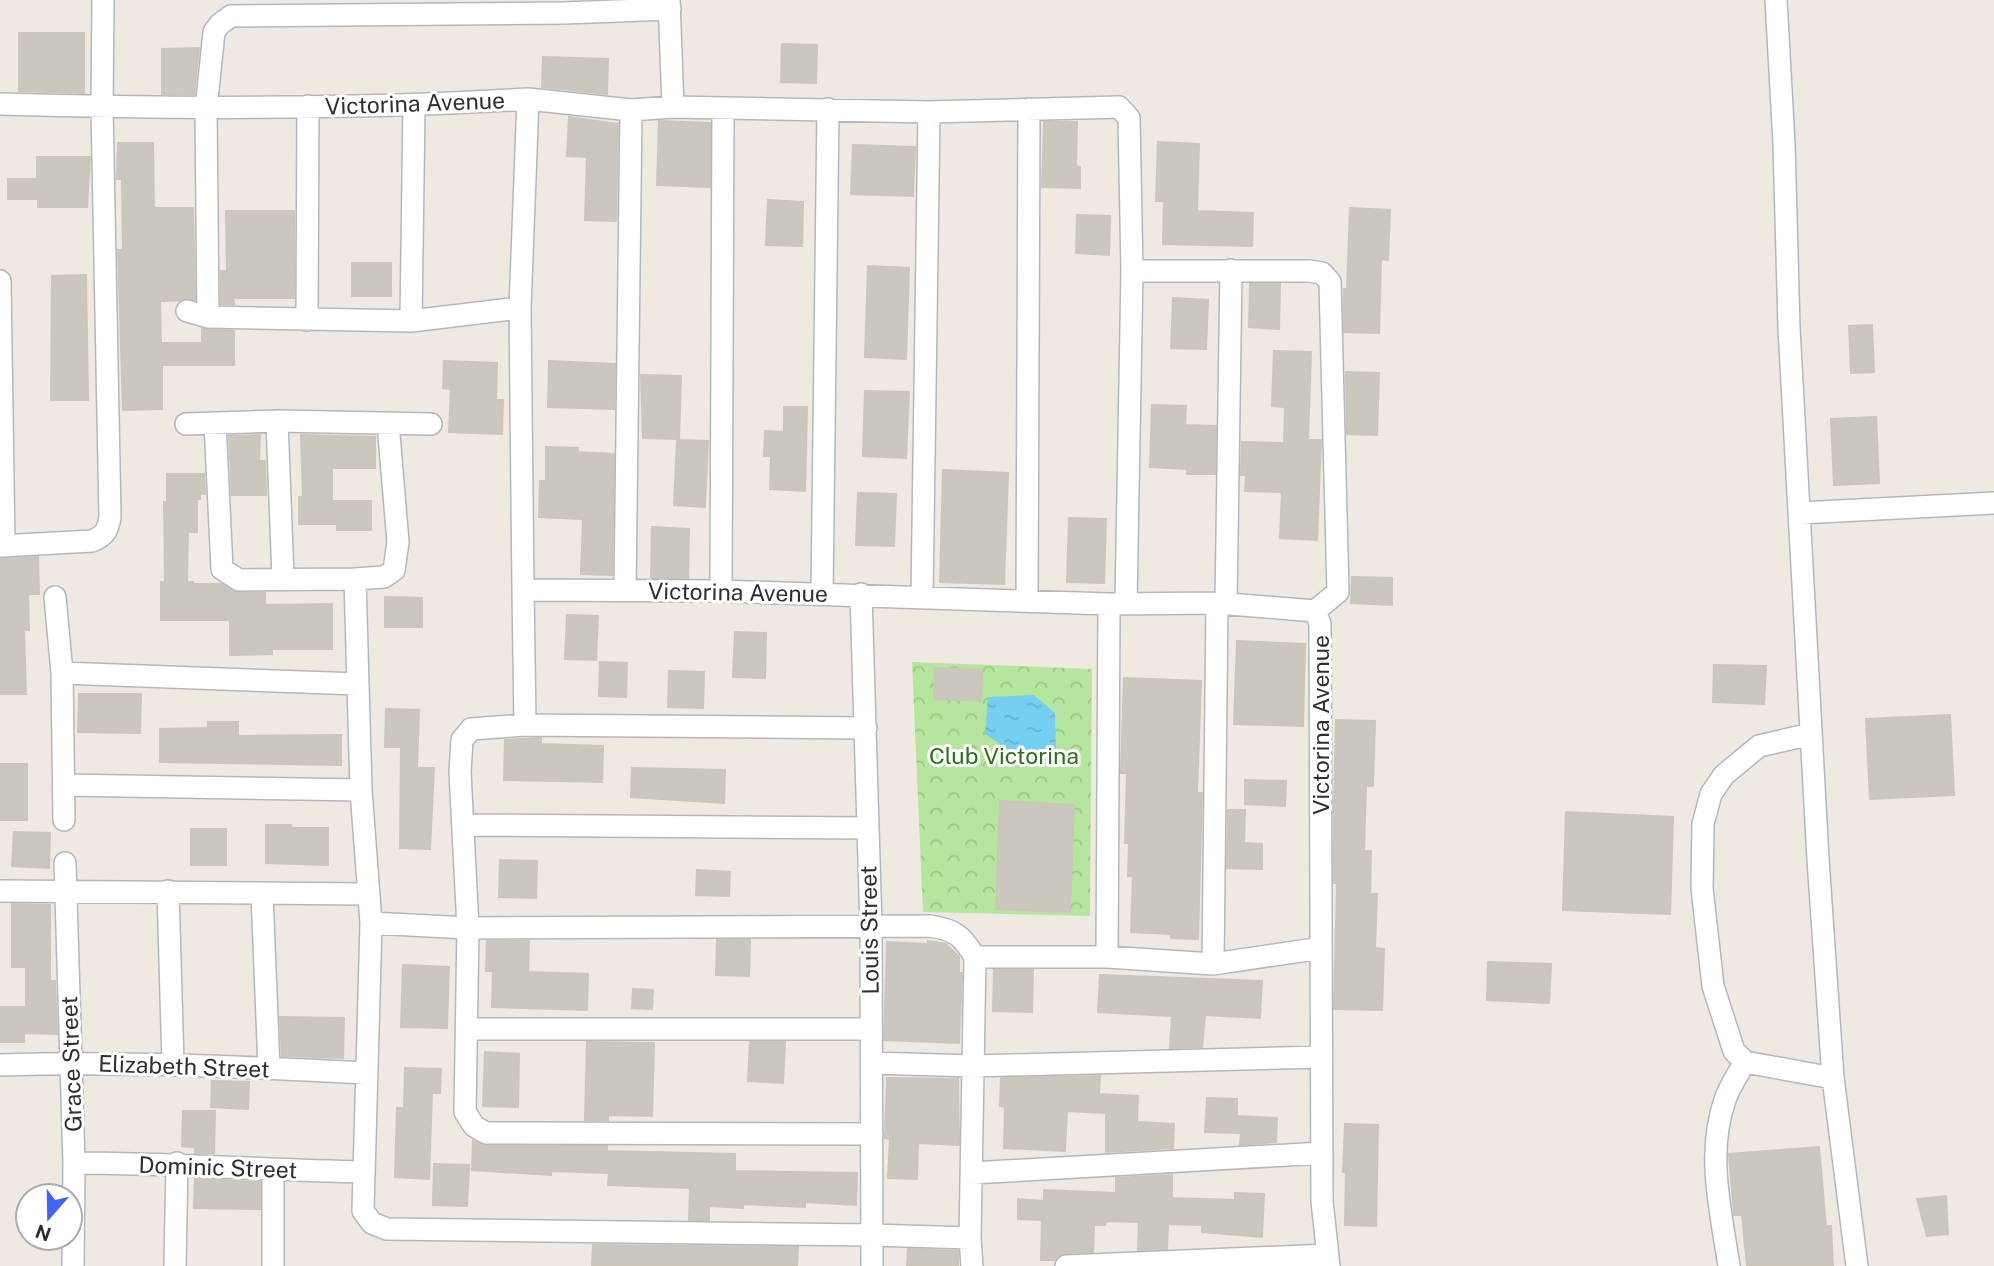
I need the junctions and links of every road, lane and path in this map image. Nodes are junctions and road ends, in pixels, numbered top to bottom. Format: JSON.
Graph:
{"nodes":[{"id":1,"x":103,"y":0,"type":"edge"},
{"id":2,"x":1776,"y":0,"type":"edge"},
{"id":3,"x":670,"y":4,"type":"edge"},
{"id":4,"x":564,"y":6,"type":"edge"},
{"id":5,"x":466,"y":7,"type":"edge"},
{"id":6,"x":319,"y":8,"type":"edge"},
{"id":7,"x":528,"y":99,"type":"junction"},
{"id":8,"x":0,"y":104,"type":"edge"},
{"id":9,"x":309,"y":106,"type":"junction"},
{"id":10,"x":414,"y":106,"type":"junction"},
{"id":11,"x":102,"y":107,"type":"junction"},
{"id":12,"x":673,"y":107,"type":"junction"},
{"id":13,"x":206,"y":109,"type":"junction"},
{"id":14,"x":828,"y":109,"type":"junction"},
{"id":15,"x":1029,"y":109,"type":"junction"},
{"id":16,"x":631,"y":110,"type":"junction"},
{"id":17,"x":723,"y":110,"type":"junction"},
{"id":18,"x":929,"y":112,"type":"junction"},
{"id":19,"x":1132,"y":271,"type":"junction"},
{"id":20,"x":1231,"y":271,"type":"junction"},
{"id":21,"x":0,"y":281,"type":"edge"},
{"id":22,"x":520,"y":308,"type":"junction"},
{"id":23,"x":187,"y":311,"type":"dead end"},
{"id":24,"x":208,"y":317,"type":"junction"},
{"id":25,"x":307,"y":320,"type":"junction"},
{"id":26,"x":411,"y":321,"type":"junction"},
{"id":27,"x":277,"y":421,"type":"junction"},
{"id":28,"x":215,"y":423,"type":"junction"},
{"id":29,"x":388,"y":423,"type":"junction"},
{"id":30,"x":431,"y":424,"type":"dead end"},
{"id":31,"x":186,"y":425,"type":"dead end"},
{"id":32,"x":1994,"y":503,"type":"edge"},
{"id":33,"x":1800,"y":513,"type":"junction"},
{"id":34,"x":2,"y":546,"type":"edge"},
{"id":35,"x":283,"y":578,"type":"junction"},
{"id":36,"x":355,"y":579,"type":"junction"},
{"id":37,"x":523,"y":590,"type":"junction"},
{"id":38,"x":625,"y":590,"type":"junction"},
{"id":39,"x":721,"y":591,"type":"junction"},
{"id":40,"x":822,"y":594,"type":"junction"},
{"id":41,"x":861,"y":594,"type":"junction"},
{"id":42,"x":55,"y":597,"type":"dead end"},
{"id":43,"x":922,"y":597,"type":"junction"},
{"id":44,"x":1027,"y":601,"type":"junction"},
{"id":45,"x":1118,"y":603,"type":"junction"},
{"id":46,"x":1221,"y":603,"type":"junction"},
{"id":47,"x":1315,"y":611,"type":"junction"},
{"id":48,"x":62,"y":673,"type":"junction"},
{"id":49,"x":358,"y":684,"type":"junction"},
{"id":50,"x":525,"y":725,"type":"junction"},
{"id":51,"x":866,"y":728,"type":"junction"},
{"id":52,"x":1811,"y":734,"type":"junction"},
{"id":53,"x":65,"y":785,"type":"junction"},
{"id":54,"x":360,"y":790,"type":"junction"},
{"id":55,"x":64,"y":820,"type":"dead end"},
{"id":56,"x":463,"y":825,"type":"junction"},
{"id":57,"x":867,"y":828,"type":"junction"},
{"id":58,"x":65,"y":863,"type":"dead end"},
{"id":59,"x":0,"y":891,"type":"edge"},
{"id":60,"x":65,"y":891,"type":"junction"},
{"id":61,"x":168,"y":891,"type":"junction"},
{"id":62,"x":262,"y":894,"type":"junction"},
{"id":63,"x":367,"y":894,"type":"junction"},
{"id":64,"x":370,"y":923,"type":"junction"},
{"id":65,"x":871,"y":927,"type":"junction"},
{"id":66,"x":468,"y":928,"type":"junction"},
{"id":67,"x":1321,"y":948,"type":"junction"},
{"id":68,"x":975,"y":957,"type":"junction"},
{"id":69,"x":1107,"y":957,"type":"junction"},
{"id":70,"x":1213,"y":964,"type":"junction"},
{"id":71,"x":870,"y":1028,"type":"junction"},
{"id":72,"x":468,"y":1029,"type":"junction"},
{"id":73,"x":1321,"y":1057,"type":"junction"},
{"id":74,"x":71,"y":1062,"type":"junction"},
{"id":75,"x":1745,"y":1062,"type":"junction"},
{"id":76,"x":873,"y":1063,"type":"junction"},
{"id":77,"x":173,"y":1064,"type":"junction"},
{"id":78,"x":0,"y":1065,"type":"edge"},
{"id":79,"x":973,"y":1066,"type":"junction"},
{"id":80,"x":269,"y":1068,"type":"junction"},
{"id":81,"x":367,"y":1073,"type":"junction"},
{"id":82,"x":1833,"y":1078,"type":"junction"},
{"id":83,"x":872,"y":1134,"type":"junction"},
{"id":84,"x":1322,"y":1153,"type":"junction"},
{"id":85,"x":74,"y":1163,"type":"junction"},
{"id":86,"x":177,"y":1163,"type":"junction"},
{"id":87,"x":272,"y":1170,"type":"junction"},
{"id":88,"x":362,"y":1172,"type":"junction"},
{"id":89,"x":972,"y":1173,"type":"junction"},
{"id":90,"x":872,"y":1235,"type":"junction"},
{"id":91,"x":970,"y":1238,"type":"junction"},
{"id":92,"x":1328,"y":1260,"type":"edge"},
{"id":93,"x":73,"y":1266,"type":"edge"},
{"id":94,"x":175,"y":1266,"type":"edge"},
{"id":95,"x":273,"y":1266,"type":"edge"},
{"id":96,"x":872,"y":1266,"type":"edge"},
{"id":97,"x":972,"y":1266,"type":"edge"},
{"id":98,"x":1066,"y":1266,"type":"edge"},
{"id":99,"x":1729,"y":1266,"type":"edge"},
{"id":100,"x":1857,"y":1266,"type":"edge"}],
"edges":[{"from":1,"to":11,"type":"street"},
{"from":2,"to":33,"type":"street"},
{"from":3,"to":4,"type":"street"},
{"from":3,"to":12,"type":"street"},
{"from":4,"to":5,"type":"street"},
{"from":5,"to":6,"type":"street"},
{"from":6,"to":13,"type":"street"},
{"from":7,"to":10,"type":"street","name":"Victorina Avenue"},
{"from":7,"to":16,"type":"street"},
{"from":7,"to":22,"type":"street","name":"Victorina Avenue"},
{"from":8,"to":11,"type":"street","name":"Victorina Avenue"},
{"from":9,"to":10,"type":"street","name":"Victorina Avenue"},
{"from":9,"to":13,"type":"street","name":"Victorina Avenue"},
{"from":9,"to":25,"type":"street"},
{"from":10,"to":26,"type":"street"},
{"from":11,"to":13,"type":"street","name":"Victorina Avenue"},
{"from":11,"to":34,"type":"street"},
{"from":12,"to":16,"type":"street"},
{"from":12,"to":17,"type":"street"},
{"from":13,"to":24,"type":"street"},
{"from":14,"to":17,"type":"street"},
{"from":14,"to":18,"type":"street"},
{"from":14,"to":40,"type":"street"},
{"from":15,"to":18,"type":"street"},
{"from":15,"to":19,"type":"street"},
{"from":15,"to":44,"type":"street"},
{"from":16,"to":38,"type":"street"},
{"from":17,"to":39,"type":"street"},
{"from":18,"to":43,"type":"street"},
{"from":19,"to":20,"type":"street"},
{"from":19,"to":45,"type":"street"},
{"from":20,"to":46,"type":"street"},
{"from":20,"to":47,"type":"street"},
{"from":21,"to":34,"type":"street"},
{"from":22,"to":26,"type":"street"},
{"from":22,"to":37,"type":"street","name":"Victorina Avenue"},
{"from":23,"to":24,"type":"street"},
{"from":24,"to":25,"type":"street"},
{"from":25,"to":26,"type":"street"},
{"from":27,"to":28,"type":"street"},
{"from":27,"to":29,"type":"street"},
{"from":27,"to":35,"type":"street"},
{"from":28,"to":31,"type":"street"},
{"from":28,"to":35,"type":"street"},
{"from":29,"to":30,"type":"street"},
{"from":29,"to":36,"type":"street"},
{"from":32,"to":33,"type":"street"},
{"from":33,"to":52,"type":"street"},
{"from":35,"to":36,"type":"street"},
{"from":36,"to":49,"type":"street"},
{"from":37,"to":38,"type":"street","name":"Victorina Avenue"},
{"from":37,"to":50,"type":"street"},
{"from":38,"to":39,"type":"street","name":"Victorina Avenue"},
{"from":39,"to":40,"type":"street","name":"Victorina Avenue"},
{"from":40,"to":41,"type":"street","name":"Victorina Avenue"},
{"from":41,"to":43,"type":"street","name":"Victorina Avenue"},
{"from":41,"to":51,"type":"street","name":"Louis Street"},
{"from":42,"to":48,"type":"street"},
{"from":43,"to":44,"type":"street","name":"Victorina Avenue"},
{"from":44,"to":45,"type":"street","name":"Victorina Avenue"},
{"from":45,"to":46,"type":"street","name":"Victorina Avenue"},
{"from":45,"to":69,"type":"street"},
{"from":46,"to":47,"type":"street","name":"Victorina Avenue"},
{"from":46,"to":70,"type":"street"},
{"from":47,"to":67,"type":"street","name":"Victorina Avenue"},
{"from":48,"to":49,"type":"street"},
{"from":48,"to":53,"type":"street"},
{"from":49,"to":54,"type":"street"},
{"from":50,"to":51,"type":"street"},
{"from":50,"to":56,"type":"street"},
{"from":51,"to":57,"type":"street","name":"Louis Street"},
{"from":52,"to":75,"type":"street"},
{"from":52,"to":82,"type":"street"},
{"from":53,"to":54,"type":"street"},
{"from":53,"to":55,"type":"street"},
{"from":54,"to":63,"type":"street"},
{"from":56,"to":57,"type":"street"},
{"from":56,"to":66,"type":"street"},
{"from":57,"to":65,"type":"street","name":"Louis Street"},
{"from":58,"to":60,"type":"street","name":"Grace Street"},
{"from":59,"to":60,"type":"street"},
{"from":60,"to":61,"type":"street"},
{"from":60,"to":74,"type":"street","name":"Grace Street"},
{"from":61,"to":62,"type":"street"},
{"from":61,"to":77,"type":"street"},
{"from":62,"to":63,"type":"street"},
{"from":62,"to":80,"type":"street"},
{"from":63,"to":64,"type":"street"},
{"from":64,"to":66,"type":"street"},
{"from":64,"to":81,"type":"street"},
{"from":65,"to":66,"type":"street"},
{"from":65,"to":68,"type":"street"},
{"from":65,"to":71,"type":"street","name":"Louis Street"},
{"from":66,"to":72,"type":"street"},
{"from":67,"to":70,"type":"street"},
{"from":67,"to":73,"type":"street","name":"Victorina Avenue"},
{"from":68,"to":69,"type":"street"},
{"from":68,"to":79,"type":"street"},
{"from":69,"to":70,"type":"street"},
{"from":71,"to":72,"type":"street"},
{"from":71,"to":76,"type":"street","name":"Louis Street"},
{"from":72,"to":83,"type":"street"},
{"from":73,"to":79,"type":"street"},
{"from":73,"to":84,"type":"street","name":"Victorina Avenue"},
{"from":74,"to":77,"type":"street","name":"Elizabeth Street"},
{"from":74,"to":78,"type":"street","name":"Elizabeth Street"},
{"from":74,"to":85,"type":"street","name":"Grace Street"},
{"from":75,"to":82,"type":"street"},
{"from":75,"to":99,"type":"street"},
{"from":76,"to":79,"type":"street"},
{"from":76,"to":83,"type":"street","name":"Louis Street"},
{"from":77,"to":80,"type":"street","name":"Elizabeth Street"},
{"from":79,"to":89,"type":"street"},
{"from":80,"to":81,"type":"street","name":"Elizabeth Street"},
{"from":81,"to":88,"type":"street"},
{"from":82,"to":100,"type":"street"},
{"from":83,"to":90,"type":"street","name":"Louis Street"},
{"from":84,"to":89,"type":"street"},
{"from":84,"to":92,"type":"street","name":"Victorina Avenue"},
{"from":85,"to":86,"type":"street","name":"Dominic Street"},
{"from":85,"to":93,"type":"street","name":"Grace Street"},
{"from":86,"to":87,"type":"street","name":"Dominic Street"},
{"from":86,"to":94,"type":"street"},
{"from":87,"to":88,"type":"street","name":"Dominic Street"},
{"from":87,"to":95,"type":"street"},
{"from":88,"to":90,"type":"street"},
{"from":89,"to":91,"type":"street"},
{"from":90,"to":91,"type":"street"},
{"from":90,"to":96,"type":"street","name":"Louis Street"},
{"from":91,"to":97,"type":"street"},
{"from":92,"to":98,"type":"street"}]}
